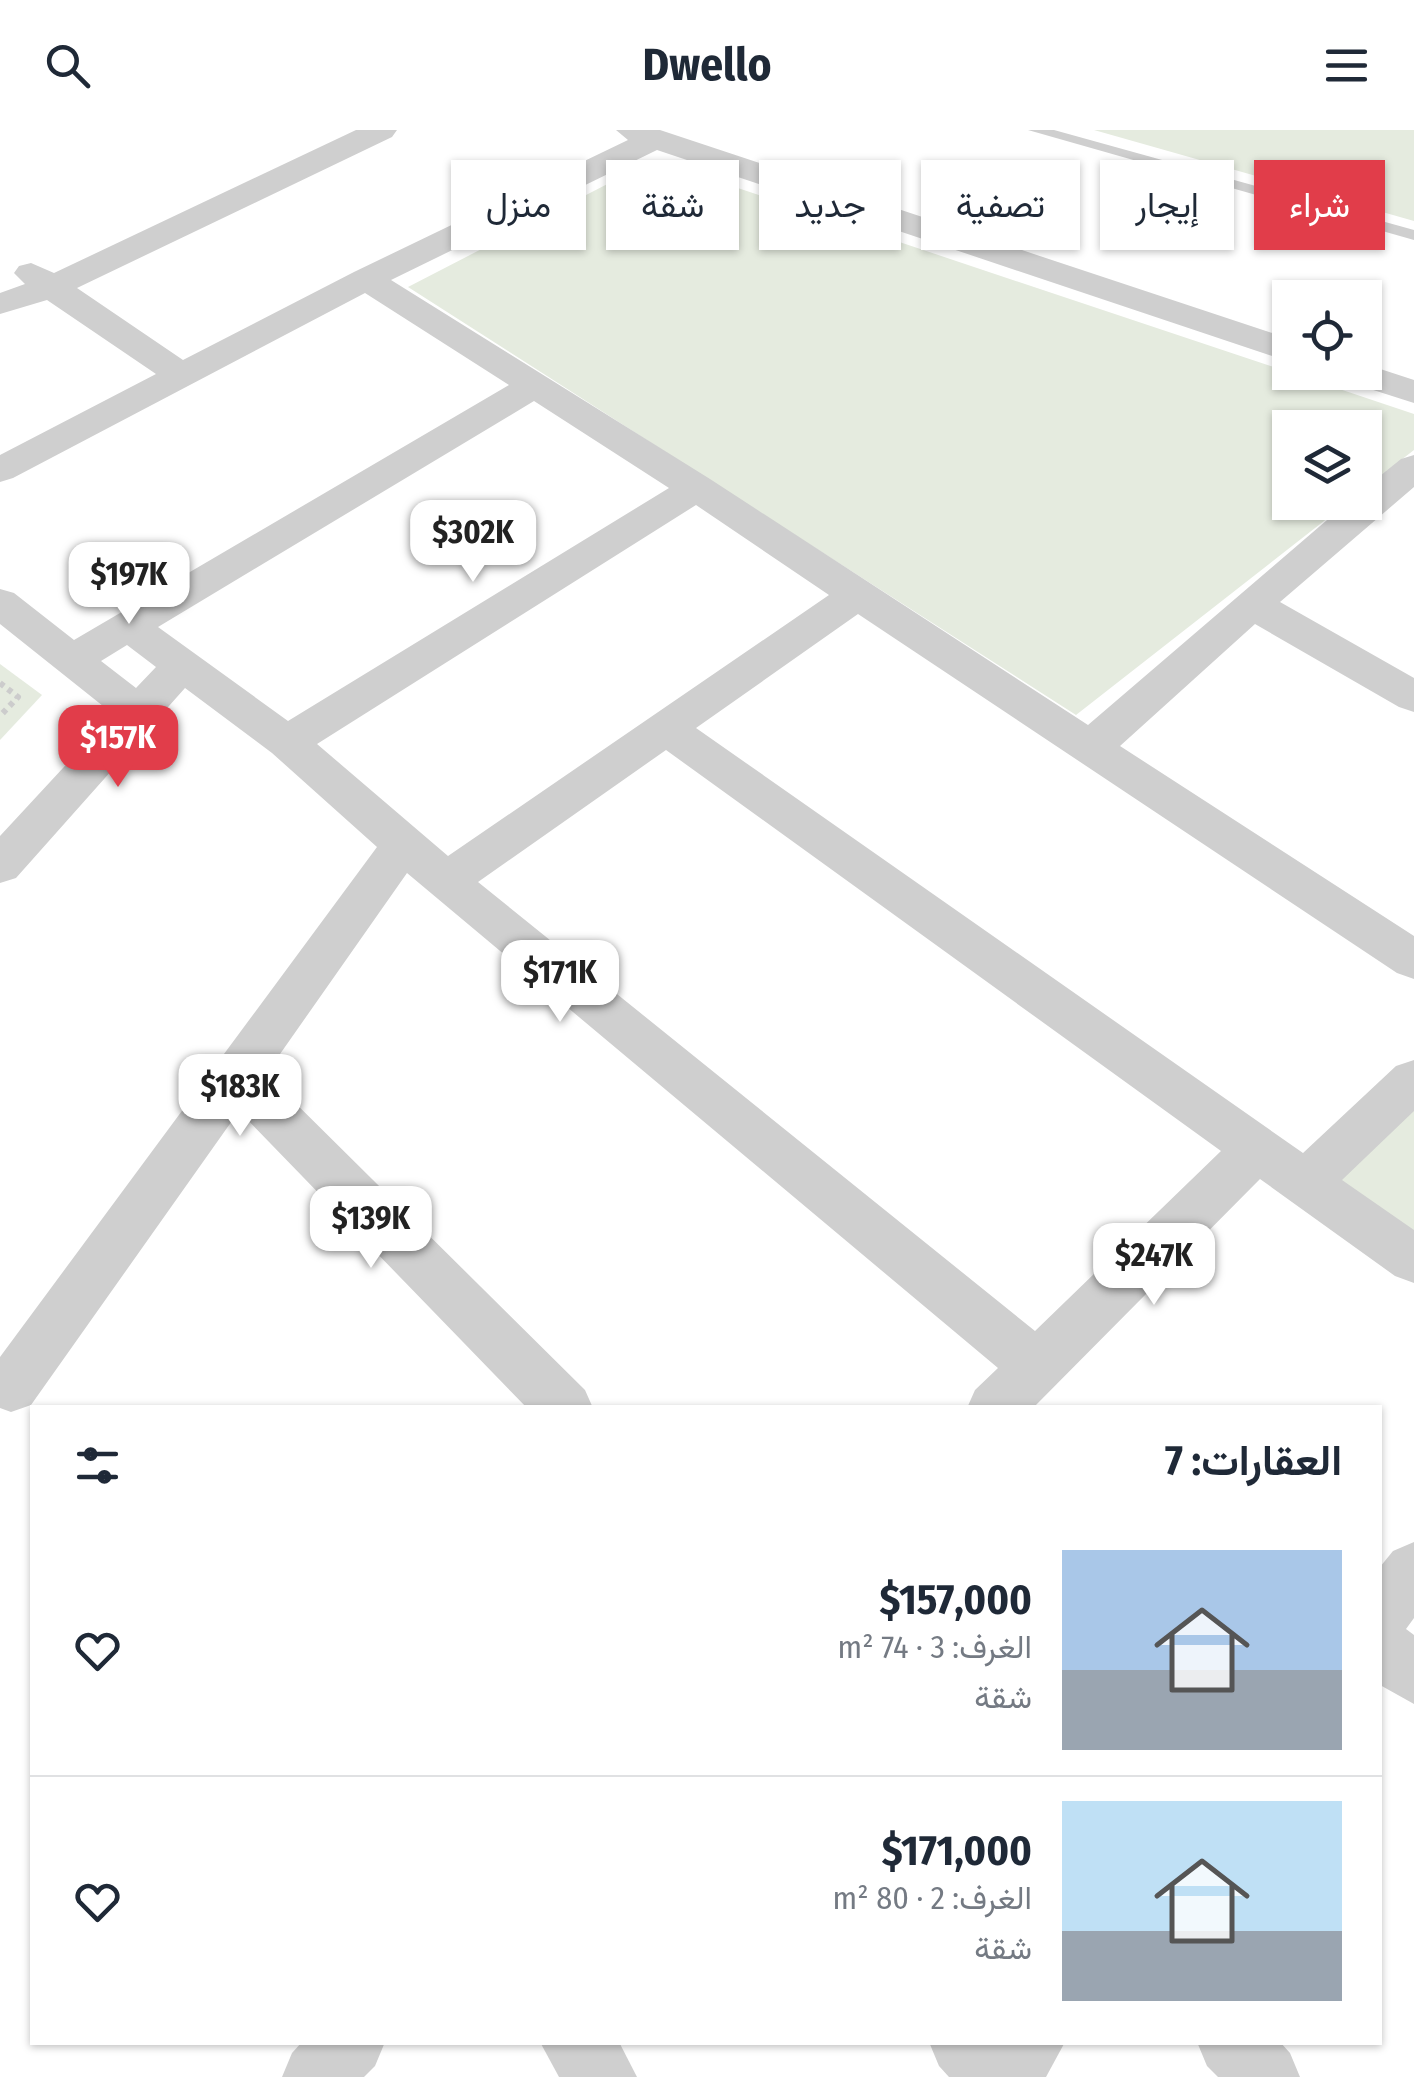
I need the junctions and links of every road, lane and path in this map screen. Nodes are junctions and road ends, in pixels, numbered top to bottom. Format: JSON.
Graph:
{"nodes":[{"id":1,"x":314,"y":130,"type":"edge"},
{"id":2,"x":381,"y":130,"type":"edge"},
{"id":3,"x":1036,"y":130,"type":"edge"},
{"id":4,"x":643,"y":135,"type":"edge"},
{"id":5,"x":1084,"y":136,"type":"edge"},
{"id":6,"x":1414,"y":236,"type":"edge"},
{"id":7,"x":26,"y":279,"type":"edge"},
{"id":8,"x":366,"y":279,"type":"junction"},
{"id":9,"x":0,"y":304,"type":"edge"},
{"id":10,"x":1272,"y":345,"type":"edge"},
{"id":11,"x":180,"y":374,"type":"junction"},
{"id":12,"x":1382,"y":381,"type":"edge"},
{"id":13,"x":536,"y":386,"type":"junction"},
{"id":14,"x":1414,"y":392,"type":"edge"},
{"id":15,"x":0,"y":470,"type":"edge"},
{"id":16,"x":1409,"y":478,"type":"edge"},
{"id":17,"x":696,"y":488,"type":"junction"},
{"id":18,"x":857,"y":595,"type":"junction"},
{"id":19,"x":0,"y":603,"type":"edge"},
{"id":20,"x":1252,"y":604,"type":"junction"},
{"id":21,"x":131,"y":645,"type":"junction"},
{"id":22,"x":73,"y":660,"type":"junction"},
{"id":23,"x":182,"y":665,"type":"junction"},
{"id":24,"x":0,"y":682,"type":"edge"},
{"id":25,"x":1414,"y":697,"type":"edge"},
{"id":26,"x":138,"y":712,"type":"junction"},
{"id":27,"x":0,"y":716,"type":"edge"},
{"id":28,"x":667,"y":730,"type":"junction"},
{"id":29,"x":287,"y":742,"type":"junction"},
{"id":30,"x":1090,"y":748,"type":"junction"},
{"id":31,"x":404,"y":844,"type":"junction"},
{"id":32,"x":0,"y":866,"type":"edge"},
{"id":33,"x":446,"y":882,"type":"junction"},
{"id":34,"x":1414,"y":960,"type":"edge"},
{"id":35,"x":236,"y":1076,"type":"junction"},
{"id":36,"x":1414,"y":1080,"type":"edge"},
{"id":37,"x":1256,"y":1150,"type":"junction"},
{"id":38,"x":1305,"y":1183,"type":"junction"},
{"id":39,"x":1414,"y":1260,"type":"edge"},
{"id":40,"x":1037,"y":1366,"type":"junction"},
{"id":41,"x":14,"y":1391,"type":"edge"},
{"id":42,"x":562,"y":1405,"type":"edge"},
{"id":43,"x":997,"y":1405,"type":"edge"},
{"id":44,"x":1414,"y":1571,"type":"edge"},
{"id":45,"x":1382,"y":1611,"type":"edge"},
{"id":46,"x":1382,"y":1648,"type":"edge"},
{"id":47,"x":1414,"y":1674,"type":"edge"},
{"id":48,"x":348,"y":2045,"type":"edge"},
{"id":49,"x":576,"y":2045,"type":"edge"},
{"id":50,"x":966,"y":2045,"type":"edge"},
{"id":51,"x":1029,"y":2045,"type":"edge"},
{"id":52,"x":1234,"y":2045,"type":"edge"},
{"id":53,"x":316,"y":2077,"type":"edge"},
{"id":54,"x":602,"y":2077,"type":"edge"},
{"id":55,"x":999,"y":2077,"type":"edge"},
{"id":56,"x":1266,"y":2077,"type":"edge"}],
"edges":[{"from":1,"to":7,"type":"street"},
{"from":2,"to":7,"type":"street"},
{"from":3,"to":5,"type":"lane"},
{"from":4,"to":8,"type":"street"},
{"from":4,"to":10,"type":"street"},
{"from":5,"to":6,"type":"lane"},
{"from":7,"to":9,"type":"street"},
{"from":7,"to":11,"type":"street"},
{"from":8,"to":11,"type":"street"},
{"from":8,"to":13,"type":"street"},
{"from":11,"to":15,"type":"street"},
{"from":12,"to":14,"type":"street"},
{"from":13,"to":17,"type":"street"},
{"from":13,"to":21,"type":"street"},
{"from":16,"to":20,"type":"street"},
{"from":17,"to":18,"type":"street"},
{"from":17,"to":29,"type":"street"},
{"from":18,"to":28,"type":"street"},
{"from":18,"to":30,"type":"street"},
{"from":19,"to":22,"type":"street"},
{"from":20,"to":25,"type":"street"},
{"from":20,"to":30,"type":"street"},
{"from":21,"to":22,"type":"street"},
{"from":21,"to":23,"type":"street"},
{"from":21,"to":26,"type":"street"},
{"from":22,"to":26,"type":"street"},
{"from":23,"to":26,"type":"street"},
{"from":23,"to":29,"type":"street"},
{"from":24,"to":27,"type":"path"},
{"from":26,"to":32,"type":"street"},
{"from":28,"to":33,"type":"street"},
{"from":28,"to":37,"type":"street"},
{"from":29,"to":31,"type":"street"},
{"from":30,"to":34,"type":"street"},
{"from":31,"to":33,"type":"street"},
{"from":31,"to":35,"type":"street"},
{"from":33,"to":40,"type":"street"},
{"from":35,"to":41,"type":"street"},
{"from":35,"to":42,"type":"street"},
{"from":36,"to":38,"type":"street"},
{"from":37,"to":38,"type":"street"},
{"from":37,"to":40,"type":"street"},
{"from":38,"to":39,"type":"street"},
{"from":40,"to":43,"type":"street"},
{"from":44,"to":45,"type":"street"},
{"from":46,"to":47,"type":"street"},
{"from":48,"to":53,"type":"street"},
{"from":49,"to":54,"type":"street"},
{"from":50,"to":55,"type":"street"},
{"from":51,"to":55,"type":"street"},
{"from":52,"to":56,"type":"street"}]}
